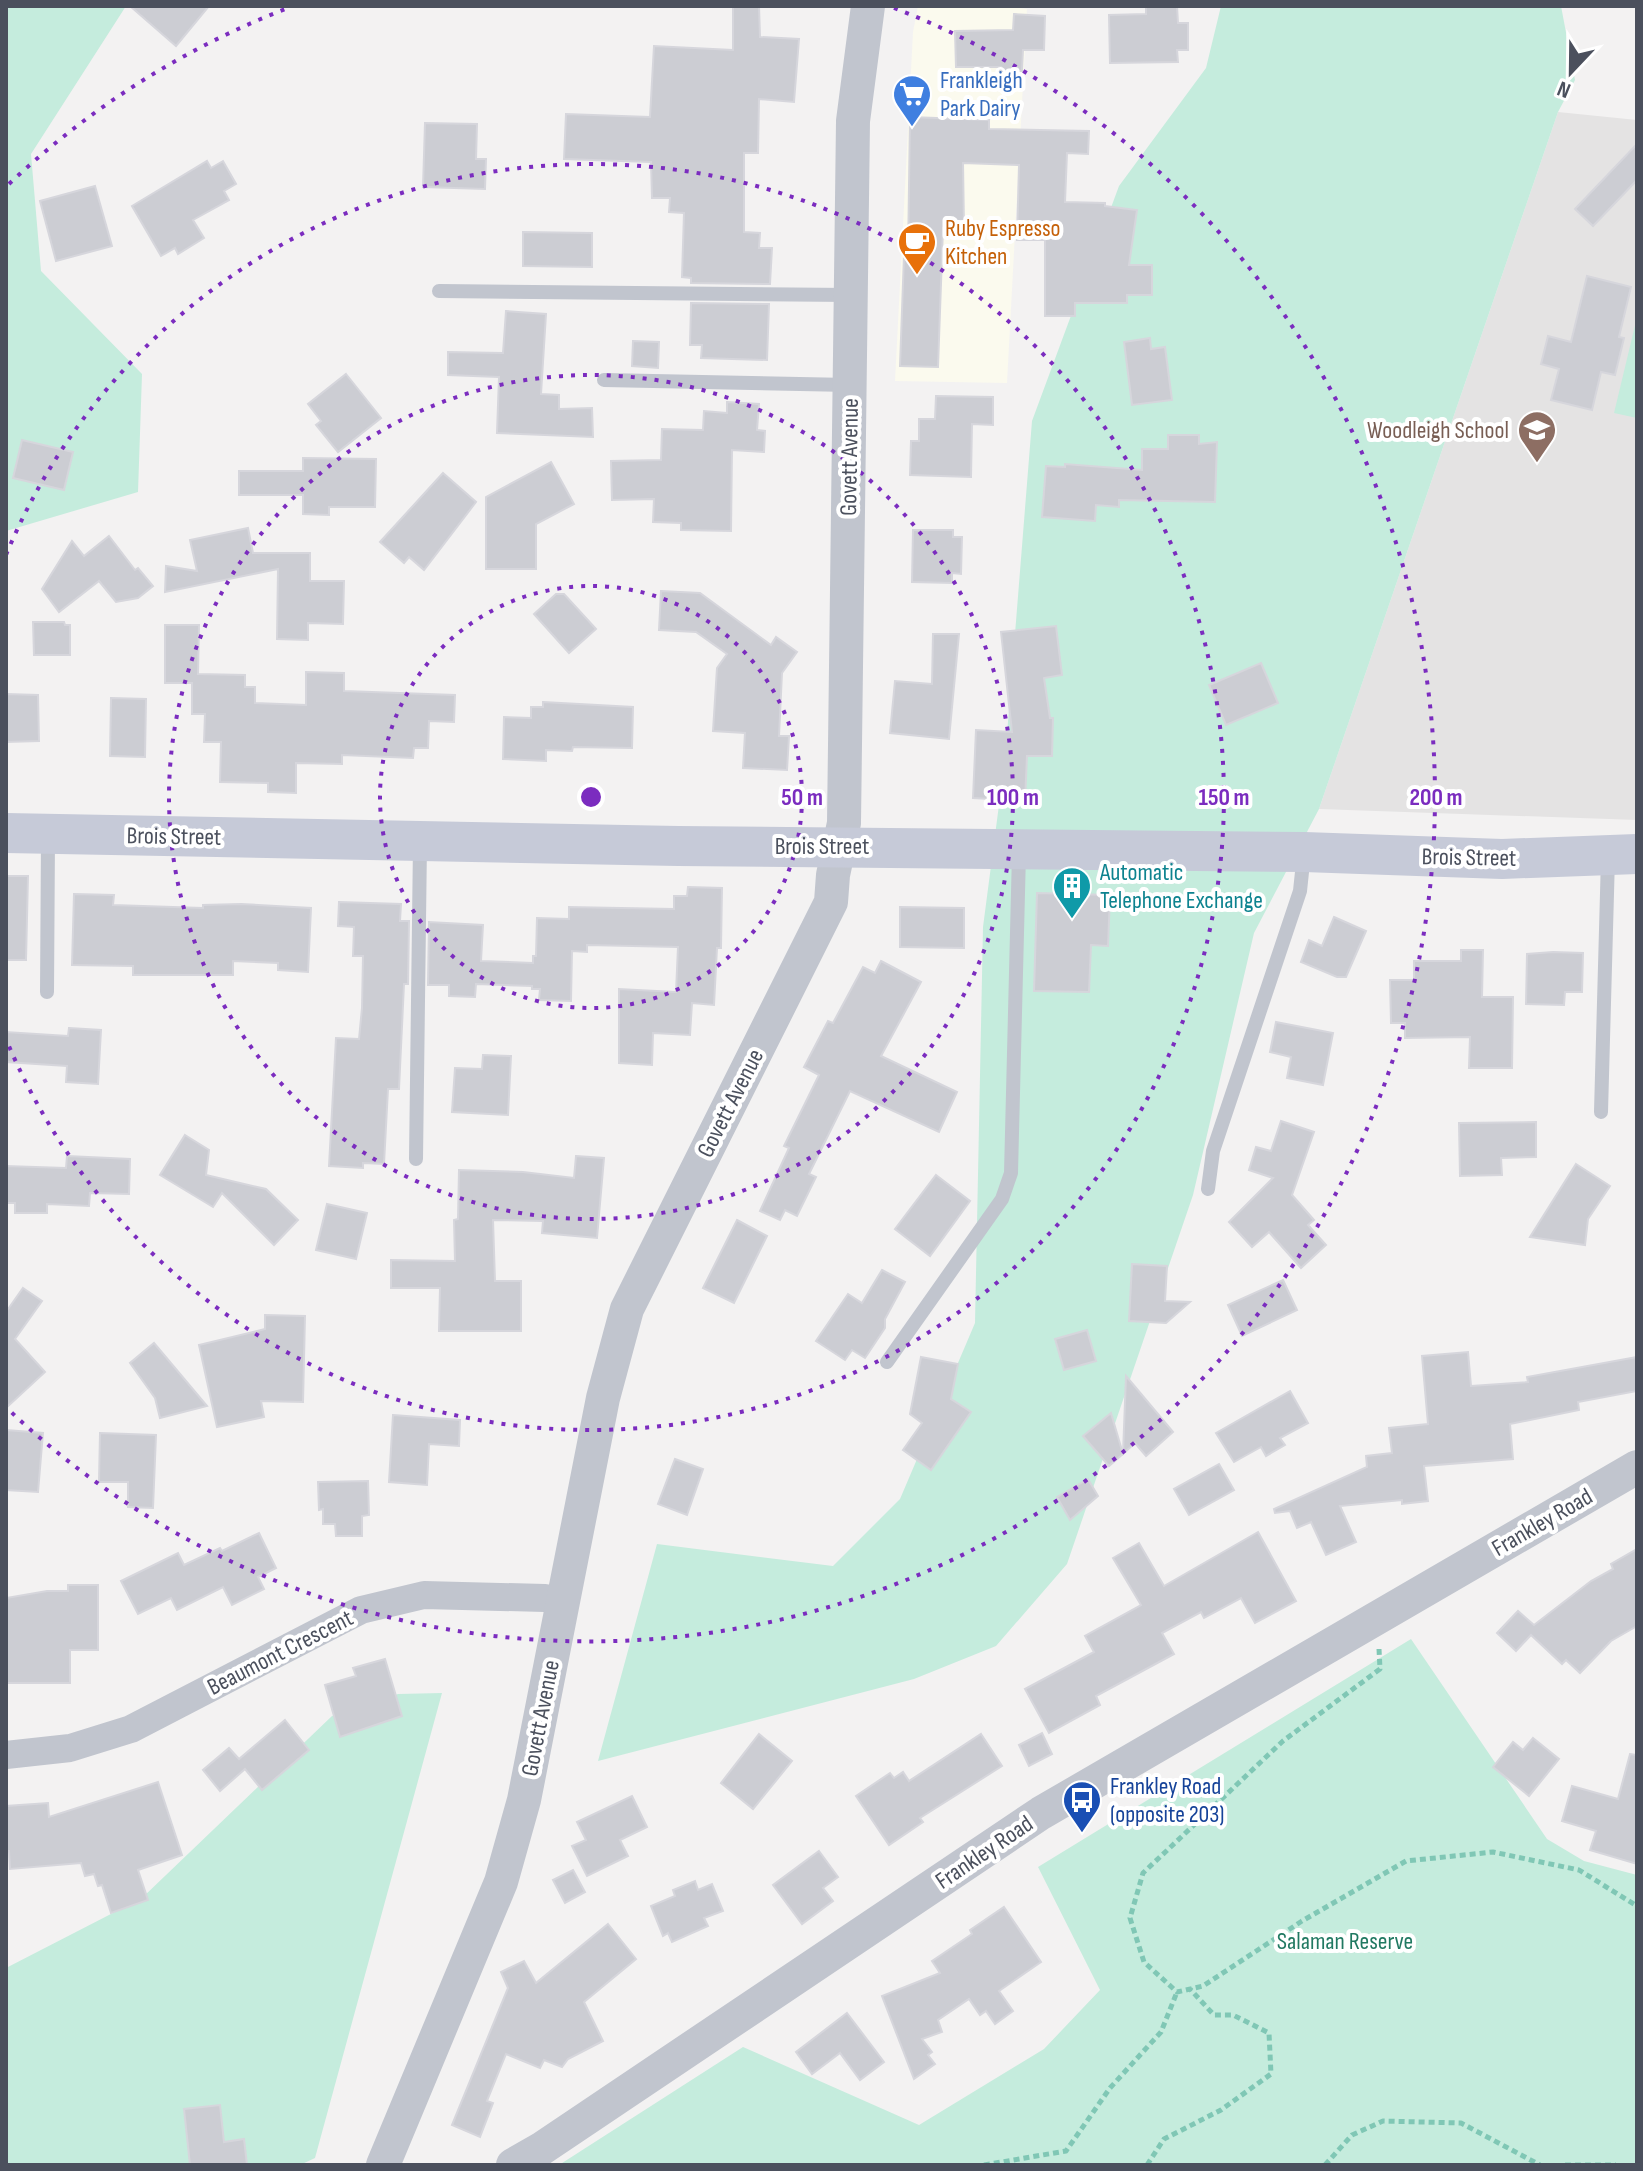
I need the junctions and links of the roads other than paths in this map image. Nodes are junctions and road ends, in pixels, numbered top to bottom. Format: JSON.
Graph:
{"nodes":[{"id":1,"x":868,"y":6,"type":"edge"},
{"id":2,"x":439,"y":291,"type":"dead end"},
{"id":3,"x":851,"y":295,"type":"junction"},
{"id":4,"x":604,"y":380,"type":"dead end"},
{"id":5,"x":850,"y":385,"type":"junction"},
{"id":6,"x":6,"y":833,"type":"edge"},
{"id":7,"x":48,"y":833,"type":"junction"},
{"id":8,"x":420,"y":842,"type":"junction"},
{"id":9,"x":838,"y":846,"type":"junction"},
{"id":10,"x":1019,"y":848,"type":"junction"},
{"id":11,"x":1304,"y":852,"type":"junction"},
{"id":12,"x":1623,"y":856,"type":"edge"},
{"id":13,"x":47,"y":992,"type":"dead end"},
{"id":14,"x":1601,"y":1112,"type":"dead end"},
{"id":15,"x":416,"y":1159,"type":"dead end"},
{"id":16,"x":1208,"y":1189,"type":"dead end"},
{"id":17,"x":887,"y":1362,"type":"dead end"},
{"id":18,"x":1637,"y":1467,"type":"edge"},
{"id":19,"x":564,"y":1601,"type":"junction"},
{"id":20,"x":6,"y":1755,"type":"edge"},
{"id":21,"x":383,"y":2165,"type":"edge"},
{"id":22,"x":513,"y":2165,"type":"edge"}],
"edges":[{"from":1,"to":3,"type":"street","name":"Govett Avenue"},
{"from":2,"to":3,"type":"lane"},
{"from":3,"to":5,"type":"street","name":"Govett Avenue"},
{"from":4,"to":5,"type":"lane"},
{"from":5,"to":9,"type":"street","name":"Govett Avenue"},
{"from":6,"to":7,"type":"main road","name":"Brois Street"},
{"from":7,"to":8,"type":"main road","name":"Brois Street"},
{"from":7,"to":13,"type":"lane"},
{"from":8,"to":9,"type":"main road","name":"Brois Street"},
{"from":8,"to":15,"type":"lane"},
{"from":9,"to":10,"type":"main road","name":"Brois Street"},
{"from":9,"to":19,"type":"street","name":"Govett Avenue"},
{"from":10,"to":11,"type":"main road","name":"Brois Street"},
{"from":10,"to":17,"type":"lane"},
{"from":11,"to":12,"type":"main road","name":"Brois Street"},
{"from":11,"to":16,"type":"lane"},
{"from":12,"to":14,"type":"lane"},
{"from":18,"to":22,"type":"street","name":"Frankley Road"},
{"from":19,"to":20,"type":"street","name":"Beaumont Crescent"},
{"from":19,"to":21,"type":"street","name":"Govett Avenue"}]}
